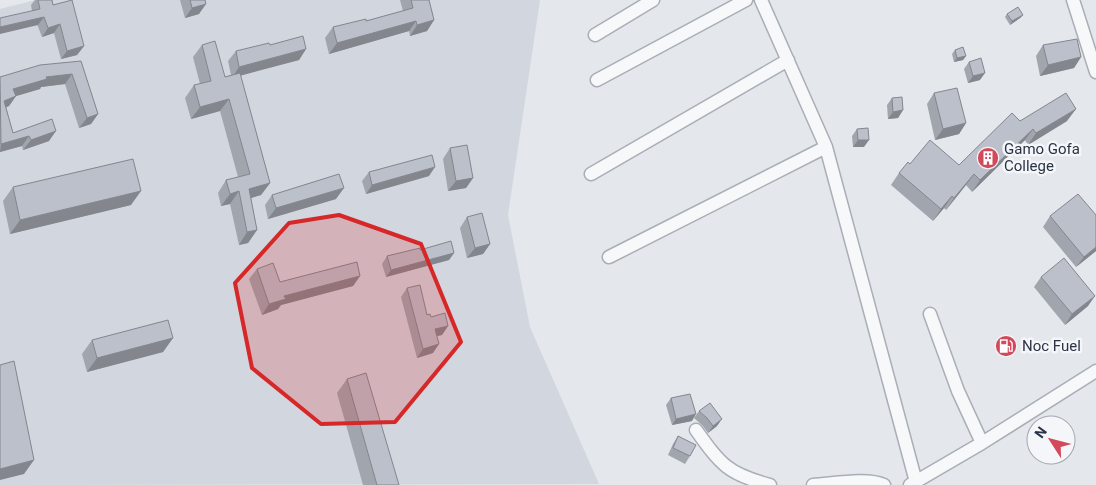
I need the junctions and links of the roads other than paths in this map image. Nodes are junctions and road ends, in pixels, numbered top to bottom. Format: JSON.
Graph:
{"nodes":[{"id":1,"x":652,"y":0,"type":"edge"},
{"id":2,"x":746,"y":0,"type":"edge"},
{"id":3,"x":760,"y":0,"type":"edge"},
{"id":4,"x":1073,"y":0,"type":"edge"},
{"id":5,"x":595,"y":34,"type":"dead end"},
{"id":6,"x":788,"y":60,"type":"junction"},
{"id":7,"x":1096,"y":72,"type":"edge"},
{"id":8,"x":597,"y":80,"type":"dead end"},
{"id":9,"x":826,"y":146,"type":"junction"},
{"id":10,"x":591,"y":174,"type":"dead end"},
{"id":11,"x":609,"y":257,"type":"dead end"},
{"id":12,"x":930,"y":314,"type":"dead end"},
{"id":13,"x":1096,"y":371,"type":"edge"},
{"id":14,"x":696,"y":430,"type":"dead end"},
{"id":15,"x":982,"y":443,"type":"junction"},
{"id":16,"x":913,"y":483,"type":"edge"},
{"id":17,"x":770,"y":485,"type":"edge"},
{"id":18,"x":813,"y":485,"type":"edge"},
{"id":19,"x":884,"y":485,"type":"edge"}],
"edges":[{"from":1,"to":5,"type":"street"},
{"from":2,"to":8,"type":"street"},
{"from":3,"to":6,"type":"street"},
{"from":4,"to":7,"type":"street"},
{"from":6,"to":9,"type":"street"},
{"from":6,"to":10,"type":"street"},
{"from":9,"to":11,"type":"street"},
{"from":9,"to":16,"type":"street"},
{"from":12,"to":15,"type":"street"},
{"from":13,"to":15,"type":"street"},
{"from":14,"to":17,"type":"street"},
{"from":15,"to":16,"type":"street"},
{"from":18,"to":19,"type":"street"}]}
